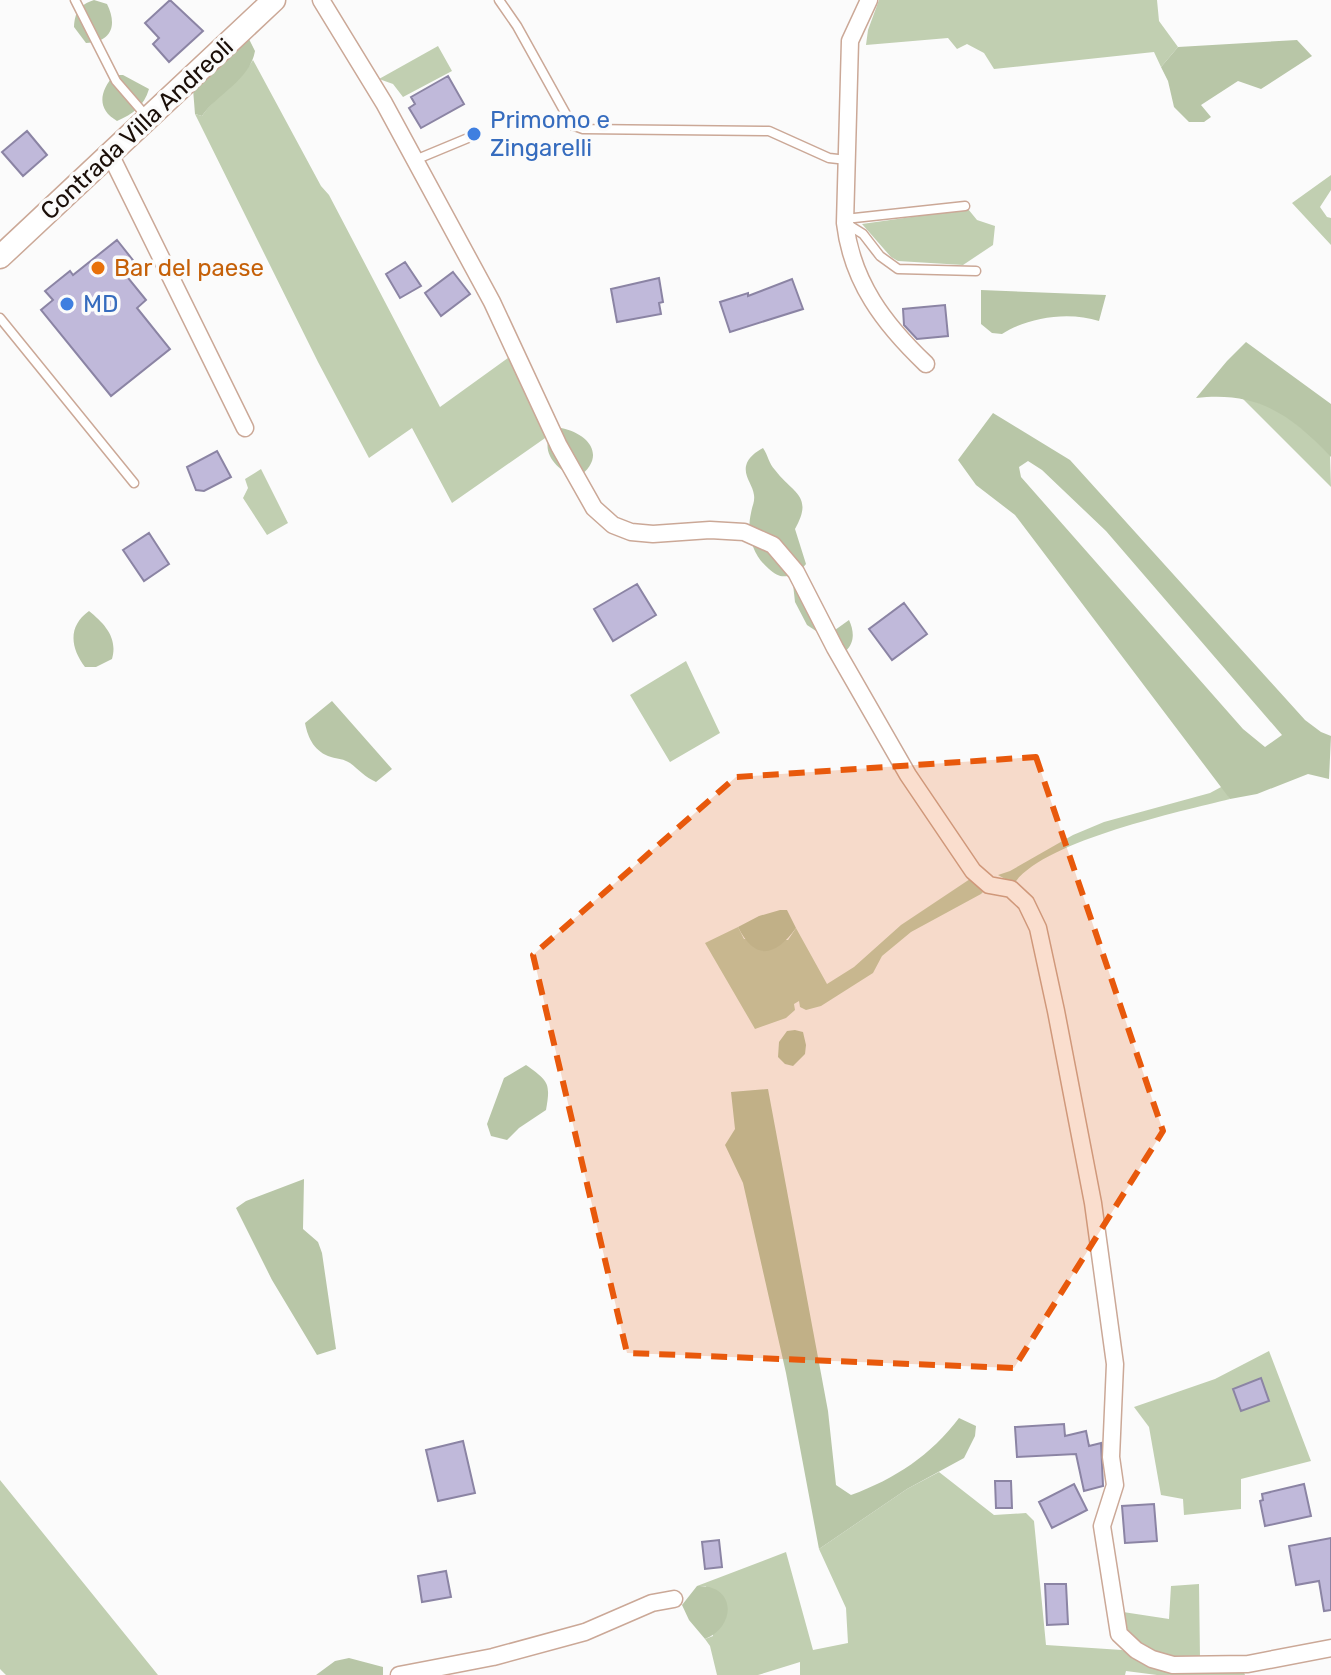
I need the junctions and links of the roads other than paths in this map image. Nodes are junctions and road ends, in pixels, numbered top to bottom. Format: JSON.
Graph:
{"nodes":[{"id":1,"x":75,"y":0,"type":"edge"},
{"id":2,"x":274,"y":0,"type":"edge"},
{"id":3,"x":321,"y":0,"type":"edge"},
{"id":4,"x":499,"y":0,"type":"edge"},
{"id":5,"x":869,"y":0,"type":"edge"},
{"id":6,"x":148,"y":118,"type":"junction"},
{"id":7,"x":468,"y":138,"type":"dead end"},
{"id":8,"x":110,"y":154,"type":"junction"},
{"id":9,"x":415,"y":160,"type":"junction"},
{"id":10,"x":847,"y":160,"type":"junction"},
{"id":11,"x":965,"y":206,"type":"dead end"},
{"id":12,"x":845,"y":221,"type":"junction"},
{"id":13,"x":0,"y":257,"type":"edge"},
{"id":14,"x":976,"y":271,"type":"dead end"},
{"id":15,"x":0,"y":318,"type":"edge"},
{"id":16,"x":926,"y":364,"type":"dead end"},
{"id":17,"x":245,"y":428,"type":"dead end"},
{"id":18,"x":134,"y":483,"type":"dead end"},
{"id":19,"x":674,"y":1599,"type":"dead end"},
{"id":20,"x":1331,"y":1648,"type":"edge"},
{"id":21,"x":399,"y":1675,"type":"edge"}],
"edges":[{"from":1,"to":6,"type":"lane"},
{"from":2,"to":6,"type":"main road","name":"Contrada Villa Andreoli"},
{"from":3,"to":9,"type":"street"},
{"from":4,"to":10,"type":"lane"},
{"from":5,"to":10,"type":"street"},
{"from":6,"to":8,"type":"main road","name":"Contrada Villa Andreoli"},
{"from":7,"to":9,"type":"lane"},
{"from":8,"to":13,"type":"main road","name":"Contrada Villa Andreoli"},
{"from":8,"to":17,"type":"street"},
{"from":9,"to":20,"type":"street"},
{"from":10,"to":12,"type":"street"},
{"from":11,"to":12,"type":"lane"},
{"from":12,"to":14,"type":"lane"},
{"from":12,"to":16,"type":"street"},
{"from":15,"to":18,"type":"lane"},
{"from":19,"to":21,"type":"street"}]}
